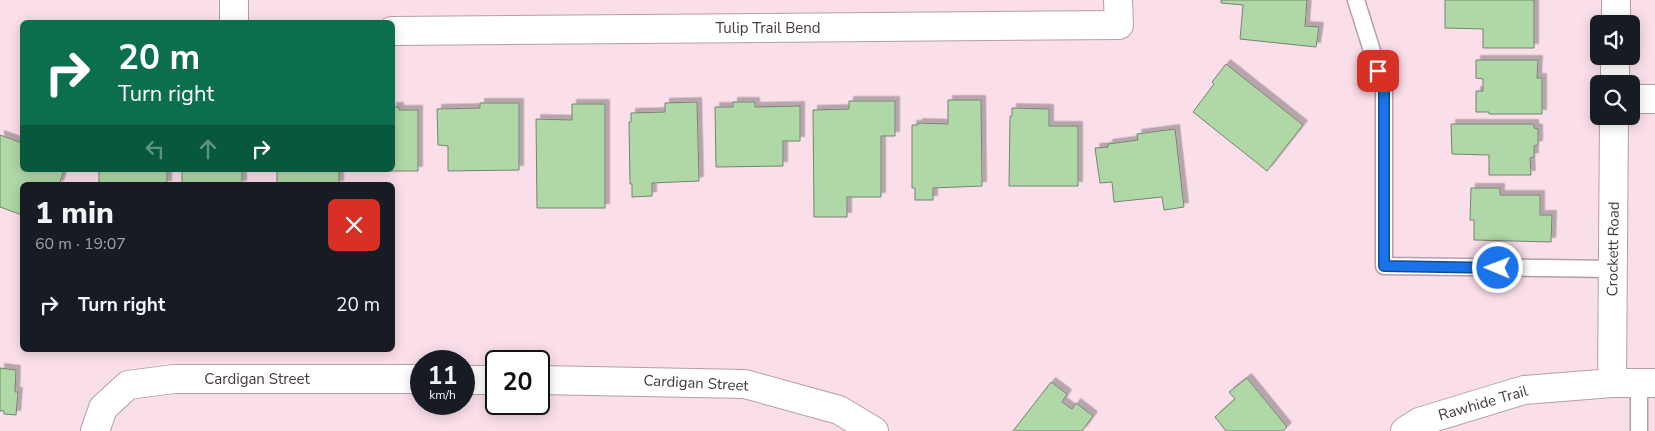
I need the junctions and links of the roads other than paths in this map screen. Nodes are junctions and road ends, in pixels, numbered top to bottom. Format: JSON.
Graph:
{"nodes":[{"id":1,"x":234,"y":0,"type":"edge"},
{"id":2,"x":1118,"y":0,"type":"edge"},
{"id":3,"x":1356,"y":0,"type":"edge"},
{"id":4,"x":1616,"y":0,"type":"edge"},
{"id":5,"x":1616,"y":15,"type":"edge"},
{"id":6,"x":234,"y":20,"type":"edge"},
{"id":7,"x":395,"y":31,"type":"edge"},
{"id":8,"x":1640,"y":99,"type":"edge"},
{"id":9,"x":1655,"y":99,"type":"edge"},
{"id":10,"x":1614,"y":125,"type":"edge"},
{"id":11,"x":1613,"y":269,"type":"junction"},
{"id":12,"x":410,"y":380,"type":"edge"},
{"id":13,"x":550,"y":380,"type":"edge"},
{"id":14,"x":1612,"y":383,"type":"junction"},
{"id":15,"x":1647,"y":383,"type":"edge"},
{"id":16,"x":99,"y":419,"type":"edge"},
{"id":17,"x":874,"y":431,"type":"edge"},
{"id":18,"x":1405,"y":431,"type":"edge"},
{"id":19,"x":1639,"y":431,"type":"edge"}],
"edges":[{"from":1,"to":6,"type":"street"},
{"from":2,"to":7,"type":"street","name":"Tulip Trail Bend"},
{"from":3,"to":11,"type":"lane"},
{"from":4,"to":5,"type":"street"},
{"from":8,"to":9,"type":"street"},
{"from":10,"to":11,"type":"street","name":"Crockett Road"},
{"from":11,"to":14,"type":"street","name":"Crockett Road"},
{"from":12,"to":16,"type":"street","name":"Cardigan Street"},
{"from":13,"to":17,"type":"street","name":"Cardigan Street"},
{"from":14,"to":15,"type":"street","name":"Rawhide Trail"},
{"from":14,"to":18,"type":"street","name":"Rawhide Trail"},
{"from":15,"to":19,"type":"lane"}]}
